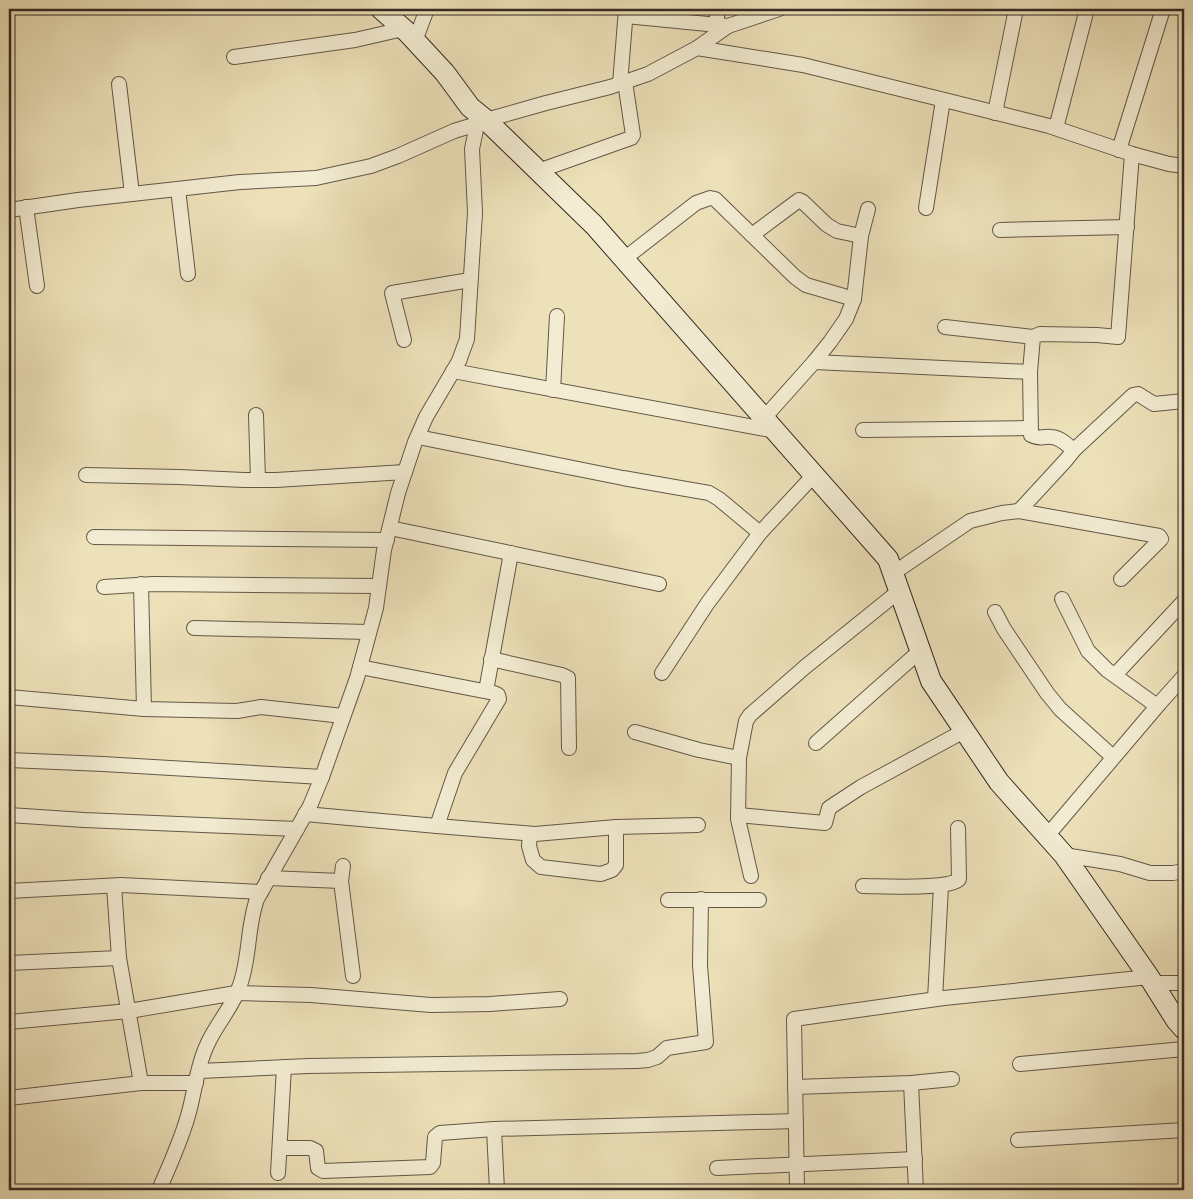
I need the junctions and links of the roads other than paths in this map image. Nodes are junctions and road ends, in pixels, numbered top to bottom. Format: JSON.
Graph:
{"nodes":[{"id":1,"x":381,"y":9,"type":"edge"},
{"id":2,"x":427,"y":9,"type":"edge"},
{"id":3,"x":718,"y":9,"type":"edge"},
{"id":4,"x":779,"y":9,"type":"edge"},
{"id":5,"x":1016,"y":9,"type":"edge"},
{"id":6,"x":1087,"y":9,"type":"edge"},
{"id":7,"x":1163,"y":9,"type":"edge"},
{"id":8,"x":626,"y":13,"type":"edge"},
{"id":9,"x":722,"y":26,"type":"junction"},
{"id":10,"x":409,"y":35,"type":"junction"},
{"id":11,"x":698,"y":48,"type":"junction"},
{"id":12,"x":234,"y":56,"type":"dead end"},
{"id":13,"x":622,"y":83,"type":"junction"},
{"id":14,"x":119,"y":84,"type":"dead end"},
{"id":15,"x":943,"y":100,"type":"junction"},
{"id":16,"x":995,"y":113,"type":"junction"},
{"id":17,"x":481,"y":120,"type":"junction"},
{"id":18,"x":1056,"y":128,"type":"junction"},
{"id":19,"x":1126,"y":152,"type":"junction"},
{"id":20,"x":1184,"y":166,"type":"edge"},
{"id":21,"x":538,"y":171,"type":"junction"},
{"id":22,"x":178,"y":188,"type":"junction"},
{"id":23,"x":132,"y":194,"type":"junction"},
{"id":24,"x":26,"y":207,"type":"junction"},
{"id":25,"x":926,"y":208,"type":"dead end"},
{"id":26,"x":868,"y":209,"type":"dead end"},
{"id":27,"x":9,"y":210,"type":"edge"},
{"id":28,"x":1127,"y":227,"type":"junction"},
{"id":29,"x":1000,"y":230,"type":"dead end"},
{"id":30,"x":752,"y":235,"type":"junction"},
{"id":31,"x":862,"y":236,"type":"junction"},
{"id":32,"x":624,"y":259,"type":"junction"},
{"id":33,"x":188,"y":274,"type":"dead end"},
{"id":34,"x":470,"y":280,"type":"junction"},
{"id":35,"x":37,"y":286,"type":"dead end"},
{"id":36,"x":854,"y":299,"type":"junction"},
{"id":37,"x":558,"y":316,"type":"dead end"},
{"id":38,"x":945,"y":326,"type":"dead end"},
{"id":39,"x":1033,"y":337,"type":"junction"},
{"id":40,"x":404,"y":340,"type":"dead end"},
{"id":41,"x":814,"y":362,"type":"junction"},
{"id":42,"x":453,"y":371,"type":"junction"},
{"id":43,"x":1030,"y":372,"type":"junction"},
{"id":44,"x":553,"y":390,"type":"junction"},
{"id":45,"x":1184,"y":401,"type":"edge"},
{"id":46,"x":256,"y":415,"type":"dead end"},
{"id":47,"x":770,"y":425,"type":"junction"},
{"id":48,"x":1030,"y":428,"type":"junction"},
{"id":49,"x":863,"y":430,"type":"dead end"},
{"id":50,"x":418,"y":437,"type":"junction"},
{"id":51,"x":1074,"y":450,"type":"junction"},
{"id":52,"x":405,"y":472,"type":"junction"},
{"id":53,"x":86,"y":475,"type":"dead end"},
{"id":54,"x":814,"y":475,"type":"junction"},
{"id":55,"x":258,"y":480,"type":"junction"},
{"id":56,"x":1019,"y":511,"type":"junction"},
{"id":57,"x":760,"y":533,"type":"junction"},
{"id":58,"x":388,"y":534,"type":"junction"},
{"id":59,"x":94,"y":537,"type":"dead end"},
{"id":60,"x":511,"y":553,"type":"junction"},
{"id":61,"x":1120,"y":579,"type":"dead end"},
{"id":62,"x":895,"y":583,"type":"junction"},
{"id":63,"x":141,"y":584,"type":"junction"},
{"id":64,"x":659,"y":584,"type":"dead end"},
{"id":65,"x":379,"y":586,"type":"junction"},
{"id":66,"x":104,"y":587,"type":"dead end"},
{"id":67,"x":1062,"y":599,"type":"dead end"},
{"id":68,"x":1184,"y":601,"type":"edge"},
{"id":69,"x":995,"y":612,"type":"dead end"},
{"id":70,"x":194,"y":628,"type":"dead end"},
{"id":71,"x":370,"y":632,"type":"junction"},
{"id":72,"x":920,"y":651,"type":"junction"},
{"id":73,"x":492,"y":659,"type":"junction"},
{"id":74,"x":360,"y":667,"type":"junction"},
{"id":75,"x":662,"y":673,"type":"dead end"},
{"id":76,"x":1115,"y":676,"type":"junction"},
{"id":77,"x":1184,"y":676,"type":"edge"},
{"id":78,"x":486,"y":691,"type":"junction"},
{"id":79,"x":9,"y":697,"type":"edge"},
{"id":80,"x":1157,"y":706,"type":"junction"},
{"id":81,"x":144,"y":709,"type":"junction"},
{"id":82,"x":343,"y":716,"type":"junction"},
{"id":83,"x":964,"y":731,"type":"junction"},
{"id":84,"x":635,"y":732,"type":"dead end"},
{"id":85,"x":816,"y":743,"type":"dead end"},
{"id":86,"x":569,"y":748,"type":"dead end"},
{"id":87,"x":1113,"y":757,"type":"junction"},
{"id":88,"x":739,"y":758,"type":"junction"},
{"id":89,"x":9,"y":760,"type":"edge"},
{"id":90,"x":322,"y":777,"type":"junction"},
{"id":91,"x":305,"y":814,"type":"junction"},
{"id":92,"x":9,"y":815,"type":"edge"},
{"id":93,"x":738,"y":815,"type":"junction"},
{"id":94,"x":698,"y":825,"type":"dead end"},
{"id":95,"x":437,"y":826,"type":"junction"},
{"id":96,"x":616,"y":827,"type":"junction"},
{"id":97,"x":958,"y":828,"type":"dead end"},
{"id":98,"x":296,"y":829,"type":"junction"},
{"id":99,"x":530,"y":834,"type":"junction"},
{"id":100,"x":1047,"y":836,"type":"junction"},
{"id":101,"x":1064,"y":855,"type":"junction"},
{"id":102,"x":343,"y":866,"type":"dead end"},
{"id":103,"x":1184,"y":871,"type":"edge"},
{"id":104,"x":751,"y":876,"type":"dead end"},
{"id":105,"x":268,"y":878,"type":"junction"},
{"id":106,"x":341,"y":881,"type":"junction"},
{"id":107,"x":114,"y":886,"type":"junction"},
{"id":108,"x":863,"y":886,"type":"dead end"},
{"id":109,"x":940,"y":886,"type":"junction"},
{"id":110,"x":9,"y":891,"type":"edge"},
{"id":111,"x":261,"y":892,"type":"junction"},
{"id":112,"x":701,"y":899,"type":"junction"},
{"id":113,"x":668,"y":900,"type":"dead end"},
{"id":114,"x":759,"y":900,"type":"dead end"},
{"id":115,"x":119,"y":958,"type":"junction"},
{"id":116,"x":9,"y":963,"type":"edge"},
{"id":117,"x":353,"y":976,"type":"dead end"},
{"id":118,"x":1150,"y":980,"type":"junction"},
{"id":119,"x":1184,"y":983,"type":"edge"},
{"id":120,"x":236,"y":993,"type":"junction"},
{"id":121,"x":560,"y":999,"type":"dead end"},
{"id":122,"x":935,"y":1000,"type":"junction"},
{"id":123,"x":129,"y":1011,"type":"junction"},
{"id":124,"x":9,"y":1022,"type":"edge"},
{"id":125,"x":1184,"y":1029,"type":"edge"},
{"id":126,"x":1184,"y":1049,"type":"edge"},
{"id":127,"x":1020,"y":1064,"type":"dead end"},
{"id":128,"x":284,"y":1067,"type":"junction"},
{"id":129,"x":198,"y":1077,"type":"junction"},
{"id":130,"x":952,"y":1079,"type":"dead end"},
{"id":131,"x":141,"y":1083,"type":"junction"},
{"id":132,"x":911,"y":1083,"type":"junction"},
{"id":133,"x":795,"y":1087,"type":"junction"},
{"id":134,"x":9,"y":1098,"type":"edge"},
{"id":135,"x":796,"y":1121,"type":"junction"},
{"id":136,"x":494,"y":1129,"type":"junction"},
{"id":137,"x":1184,"y":1130,"type":"edge"},
{"id":138,"x":1018,"y":1140,"type":"dead end"},
{"id":139,"x":280,"y":1148,"type":"junction"},
{"id":140,"x":915,"y":1159,"type":"junction"},
{"id":141,"x":797,"y":1165,"type":"junction"},
{"id":142,"x":717,"y":1168,"type":"dead end"},
{"id":143,"x":278,"y":1173,"type":"dead end"},
{"id":144,"x":159,"y":1190,"type":"edge"},
{"id":145,"x":497,"y":1190,"type":"edge"},
{"id":146,"x":797,"y":1190,"type":"edge"},
{"id":147,"x":916,"y":1190,"type":"edge"}],
"edges":[{"from":1,"to":10,"type":"main road"},
{"from":2,"to":10,"type":"street"},
{"from":3,"to":9,"type":"street"},
{"from":4,"to":9,"type":"street"},
{"from":5,"to":16,"type":"street"},
{"from":6,"to":18,"type":"street"},
{"from":7,"to":19,"type":"street"},
{"from":8,"to":9,"type":"street"},
{"from":8,"to":13,"type":"street"},
{"from":9,"to":11,"type":"street"},
{"from":10,"to":12,"type":"street"},
{"from":10,"to":17,"type":"main road"},
{"from":11,"to":13,"type":"street"},
{"from":11,"to":15,"type":"street"},
{"from":13,"to":17,"type":"street"},
{"from":13,"to":21,"type":"street"},
{"from":14,"to":23,"type":"street"},
{"from":15,"to":16,"type":"street"},
{"from":15,"to":25,"type":"street"},
{"from":16,"to":18,"type":"street"},
{"from":17,"to":21,"type":"main road"},
{"from":17,"to":22,"type":"street"},
{"from":17,"to":34,"type":"street"},
{"from":18,"to":19,"type":"street"},
{"from":19,"to":20,"type":"street"},
{"from":19,"to":28,"type":"street"},
{"from":21,"to":32,"type":"main road"},
{"from":22,"to":23,"type":"street"},
{"from":22,"to":33,"type":"street"},
{"from":23,"to":24,"type":"street"},
{"from":24,"to":27,"type":"street"},
{"from":24,"to":35,"type":"street"},
{"from":26,"to":31,"type":"street"},
{"from":28,"to":29,"type":"street"},
{"from":28,"to":39,"type":"street"},
{"from":30,"to":31,"type":"street"},
{"from":30,"to":32,"type":"street"},
{"from":30,"to":36,"type":"street"},
{"from":31,"to":36,"type":"street"},
{"from":32,"to":47,"type":"main road"},
{"from":34,"to":40,"type":"street"},
{"from":34,"to":42,"type":"street"},
{"from":36,"to":41,"type":"street"},
{"from":37,"to":44,"type":"street"},
{"from":38,"to":39,"type":"street"},
{"from":39,"to":43,"type":"street"},
{"from":41,"to":43,"type":"street"},
{"from":41,"to":47,"type":"street"},
{"from":42,"to":44,"type":"street"},
{"from":42,"to":50,"type":"street"},
{"from":43,"to":48,"type":"street"},
{"from":44,"to":47,"type":"street"},
{"from":45,"to":51,"type":"street"},
{"from":46,"to":55,"type":"street"},
{"from":47,"to":54,"type":"main road"},
{"from":48,"to":49,"type":"street"},
{"from":48,"to":51,"type":"street"},
{"from":50,"to":52,"type":"street"},
{"from":50,"to":57,"type":"street"},
{"from":51,"to":56,"type":"street"},
{"from":52,"to":55,"type":"street"},
{"from":52,"to":58,"type":"street"},
{"from":53,"to":55,"type":"street"},
{"from":54,"to":57,"type":"street"},
{"from":54,"to":62,"type":"main road"},
{"from":56,"to":61,"type":"street"},
{"from":56,"to":62,"type":"street"},
{"from":57,"to":75,"type":"street"},
{"from":58,"to":59,"type":"street"},
{"from":58,"to":60,"type":"street"},
{"from":58,"to":65,"type":"street"},
{"from":60,"to":64,"type":"street"},
{"from":60,"to":73,"type":"street"},
{"from":62,"to":72,"type":"main road"},
{"from":62,"to":88,"type":"street"},
{"from":63,"to":65,"type":"street"},
{"from":63,"to":66,"type":"street"},
{"from":63,"to":81,"type":"street"},
{"from":65,"to":71,"type":"street"},
{"from":67,"to":76,"type":"street"},
{"from":68,"to":76,"type":"street"},
{"from":69,"to":87,"type":"street"},
{"from":70,"to":71,"type":"street"},
{"from":71,"to":74,"type":"street"},
{"from":72,"to":83,"type":"main road"},
{"from":72,"to":85,"type":"street"},
{"from":73,"to":78,"type":"street"},
{"from":73,"to":86,"type":"street"},
{"from":74,"to":78,"type":"street"},
{"from":74,"to":82,"type":"street"},
{"from":76,"to":80,"type":"street"},
{"from":77,"to":80,"type":"street"},
{"from":78,"to":95,"type":"street"},
{"from":79,"to":81,"type":"street"},
{"from":80,"to":87,"type":"street"},
{"from":81,"to":82,"type":"street"},
{"from":82,"to":90,"type":"street"},
{"from":83,"to":93,"type":"street"},
{"from":83,"to":100,"type":"main road"},
{"from":84,"to":88,"type":"street"},
{"from":87,"to":100,"type":"street"},
{"from":88,"to":93,"type":"street"},
{"from":89,"to":90,"type":"street"},
{"from":90,"to":91,"type":"street"},
{"from":91,"to":95,"type":"street"},
{"from":91,"to":98,"type":"street"},
{"from":92,"to":98,"type":"street"},
{"from":93,"to":104,"type":"street"},
{"from":94,"to":96,"type":"street"},
{"from":95,"to":99,"type":"street"},
{"from":96,"to":99,"type":"street"},
{"from":96,"to":99,"type":"street"},
{"from":97,"to":109,"type":"street"},
{"from":98,"to":105,"type":"street"},
{"from":100,"to":101,"type":"main road"},
{"from":101,"to":103,"type":"street"},
{"from":101,"to":118,"type":"main road"},
{"from":102,"to":106,"type":"street"},
{"from":105,"to":106,"type":"street"},
{"from":105,"to":111,"type":"street"},
{"from":106,"to":117,"type":"street"},
{"from":107,"to":110,"type":"street"},
{"from":107,"to":111,"type":"street"},
{"from":107,"to":115,"type":"street"},
{"from":108,"to":109,"type":"street"},
{"from":109,"to":122,"type":"street"},
{"from":111,"to":120,"type":"street"},
{"from":112,"to":113,"type":"street"},
{"from":112,"to":114,"type":"street"},
{"from":112,"to":128,"type":"street"},
{"from":115,"to":116,"type":"street"},
{"from":115,"to":123,"type":"street"},
{"from":118,"to":119,"type":"street"},
{"from":118,"to":122,"type":"street"},
{"from":118,"to":125,"type":"main road"},
{"from":120,"to":121,"type":"street"},
{"from":120,"to":123,"type":"street"},
{"from":120,"to":129,"type":"street"},
{"from":122,"to":133,"type":"street"},
{"from":123,"to":124,"type":"street"},
{"from":123,"to":131,"type":"street"},
{"from":126,"to":127,"type":"street"},
{"from":128,"to":129,"type":"street"},
{"from":128,"to":139,"type":"street"},
{"from":129,"to":131,"type":"street"},
{"from":129,"to":144,"type":"street"},
{"from":130,"to":132,"type":"street"},
{"from":131,"to":134,"type":"street"},
{"from":132,"to":133,"type":"street"},
{"from":132,"to":140,"type":"street"},
{"from":133,"to":135,"type":"street"},
{"from":135,"to":136,"type":"street"},
{"from":135,"to":141,"type":"street"},
{"from":136,"to":139,"type":"street"},
{"from":136,"to":145,"type":"street"},
{"from":137,"to":138,"type":"street"},
{"from":139,"to":143,"type":"street"},
{"from":140,"to":141,"type":"street"},
{"from":140,"to":147,"type":"street"},
{"from":141,"to":142,"type":"street"},
{"from":141,"to":146,"type":"street"}]}
